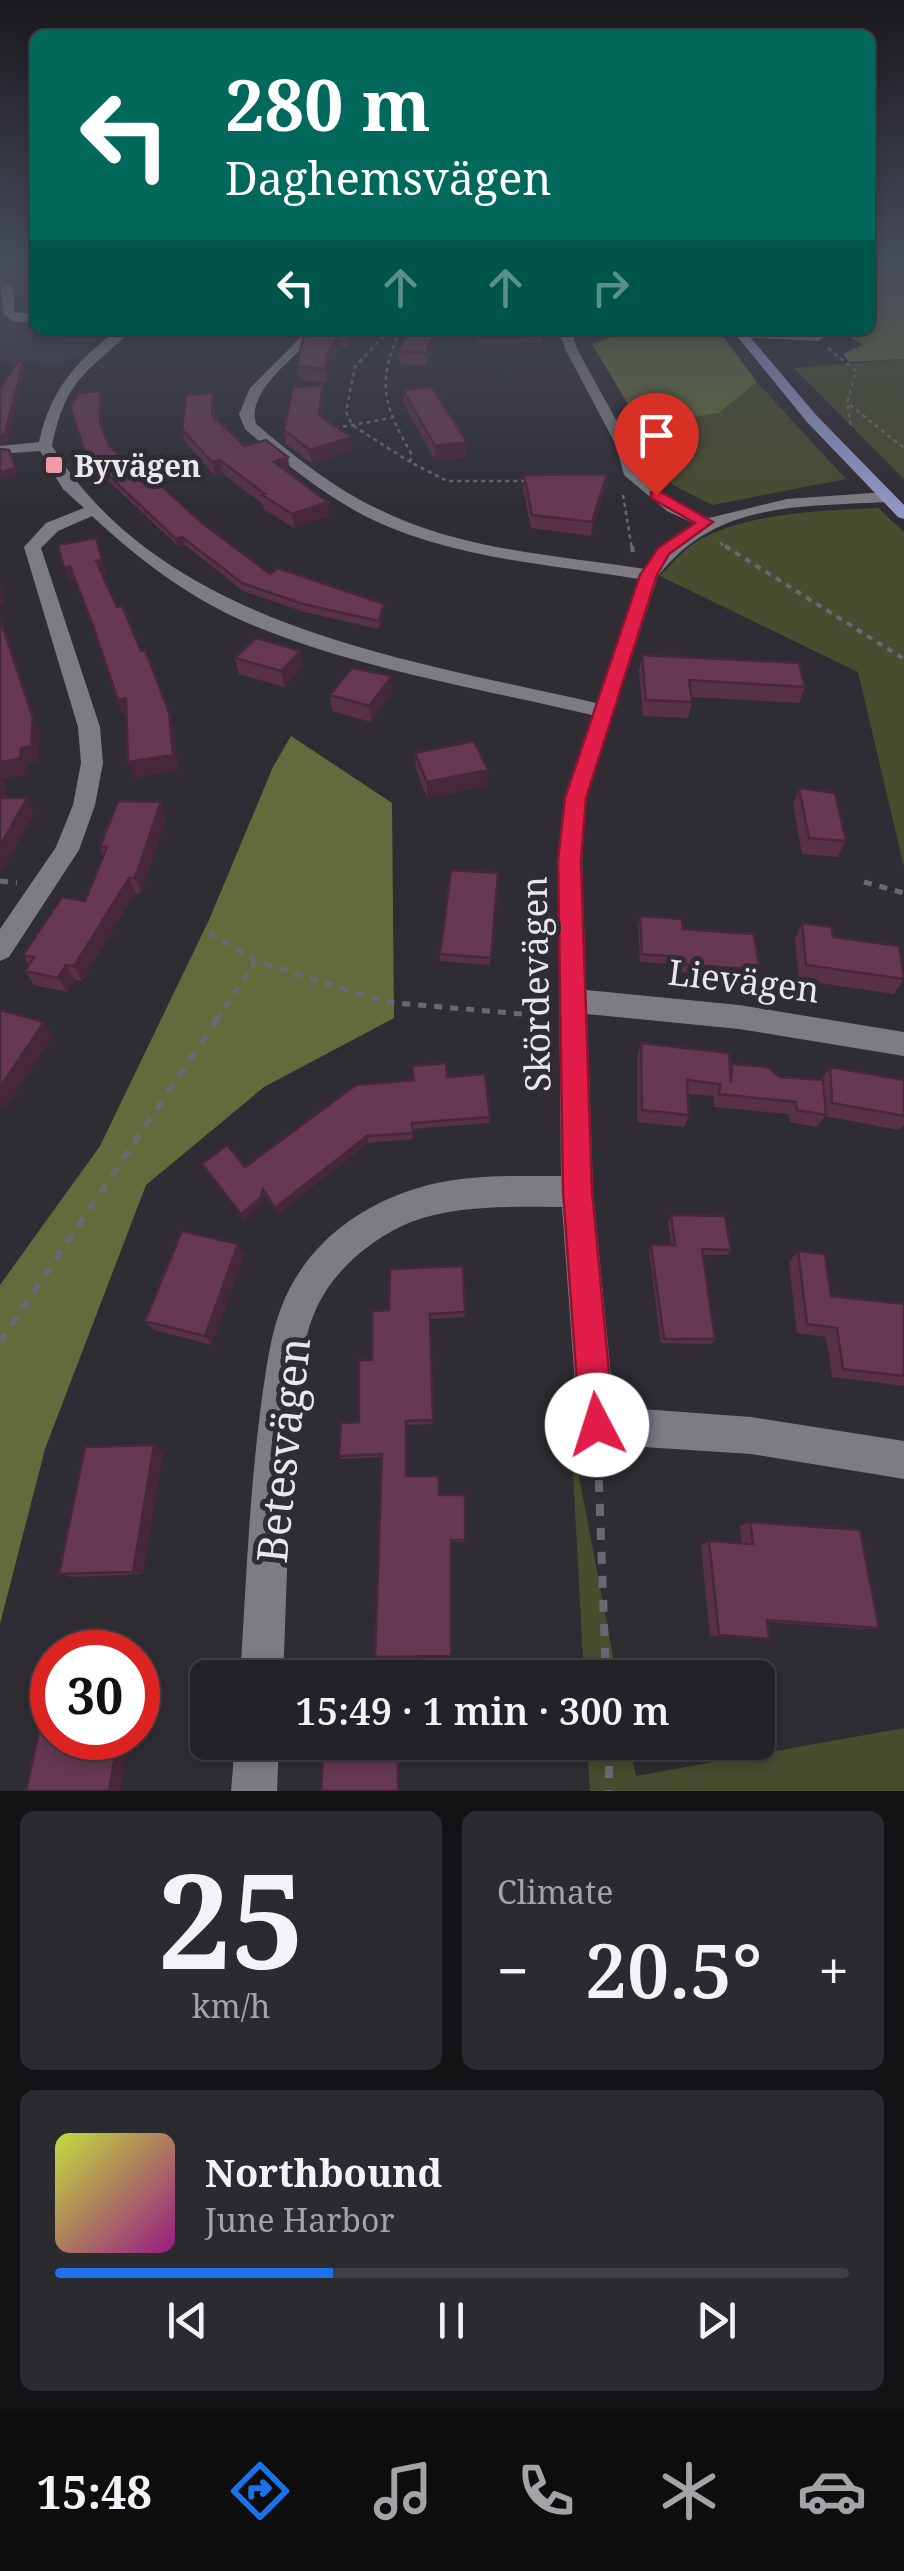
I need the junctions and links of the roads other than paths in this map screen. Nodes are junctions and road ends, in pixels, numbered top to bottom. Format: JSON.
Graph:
{"nodes":[{"id":1,"x":109,"y":344,"type":"edge"},
{"id":2,"x":302,"y":344,"type":"edge"},
{"id":3,"x":571,"y":344,"type":"edge"},
{"id":4,"x":749,"y":344,"type":"edge"},
{"id":5,"x":46,"y":446,"type":"junction"},
{"id":6,"x":0,"y":450,"type":"edge"},
{"id":7,"x":616,"y":478,"type":"dead end"},
{"id":8,"x":634,"y":478,"type":"junction"},
{"id":9,"x":886,"y":497,"type":"junction"},
{"id":10,"x":92,"y":510,"type":"junction"},
{"id":11,"x":904,"y":514,"type":"edge"},
{"id":12,"x":700,"y":526,"type":"junction"},
{"id":13,"x":648,"y":575,"type":"junction"},
{"id":14,"x":604,"y":711,"type":"junction"},
{"id":15,"x":0,"y":950,"type":"edge"},
{"id":16,"x":573,"y":1010,"type":"junction"},
{"id":17,"x":904,"y":1044,"type":"edge"},
{"id":18,"x":577,"y":1191,"type":"junction"},
{"id":19,"x":904,"y":1460,"type":"edge"},
{"id":20,"x":262,"y":1660,"type":"edge"},
{"id":21,"x":256,"y":1760,"type":"edge"},
{"id":22,"x":254,"y":1791,"type":"edge"}],
"edges":[{"from":1,"to":5,"type":"street"},
{"from":2,"to":13,"type":"street"},
{"from":3,"to":8,"type":"street"},
{"from":4,"to":9,"type":"main road"},
{"from":5,"to":6,"type":"street"},
{"from":5,"to":10,"type":"street"},
{"from":7,"to":8,"type":"street"},
{"from":8,"to":12,"type":"street"},
{"from":9,"to":11,"type":"main road"},
{"from":9,"to":12,"type":"street","name":"Skördevägen"},
{"from":10,"to":14,"type":"street"},
{"from":10,"to":15,"type":"street"},
{"from":12,"to":13,"type":"street","name":"Skördevägen"},
{"from":13,"to":14,"type":"street","name":"Skördevägen"},
{"from":14,"to":16,"type":"street","name":"Skördevägen"},
{"from":16,"to":17,"type":"street","name":"Lievägen"},
{"from":16,"to":18,"type":"street","name":"Skördevägen"},
{"from":18,"to":19,"type":"street","name":"Skördevägen"},
{"from":18,"to":20,"type":"street","name":"Betesvägen"},
{"from":21,"to":22,"type":"street"}]}
